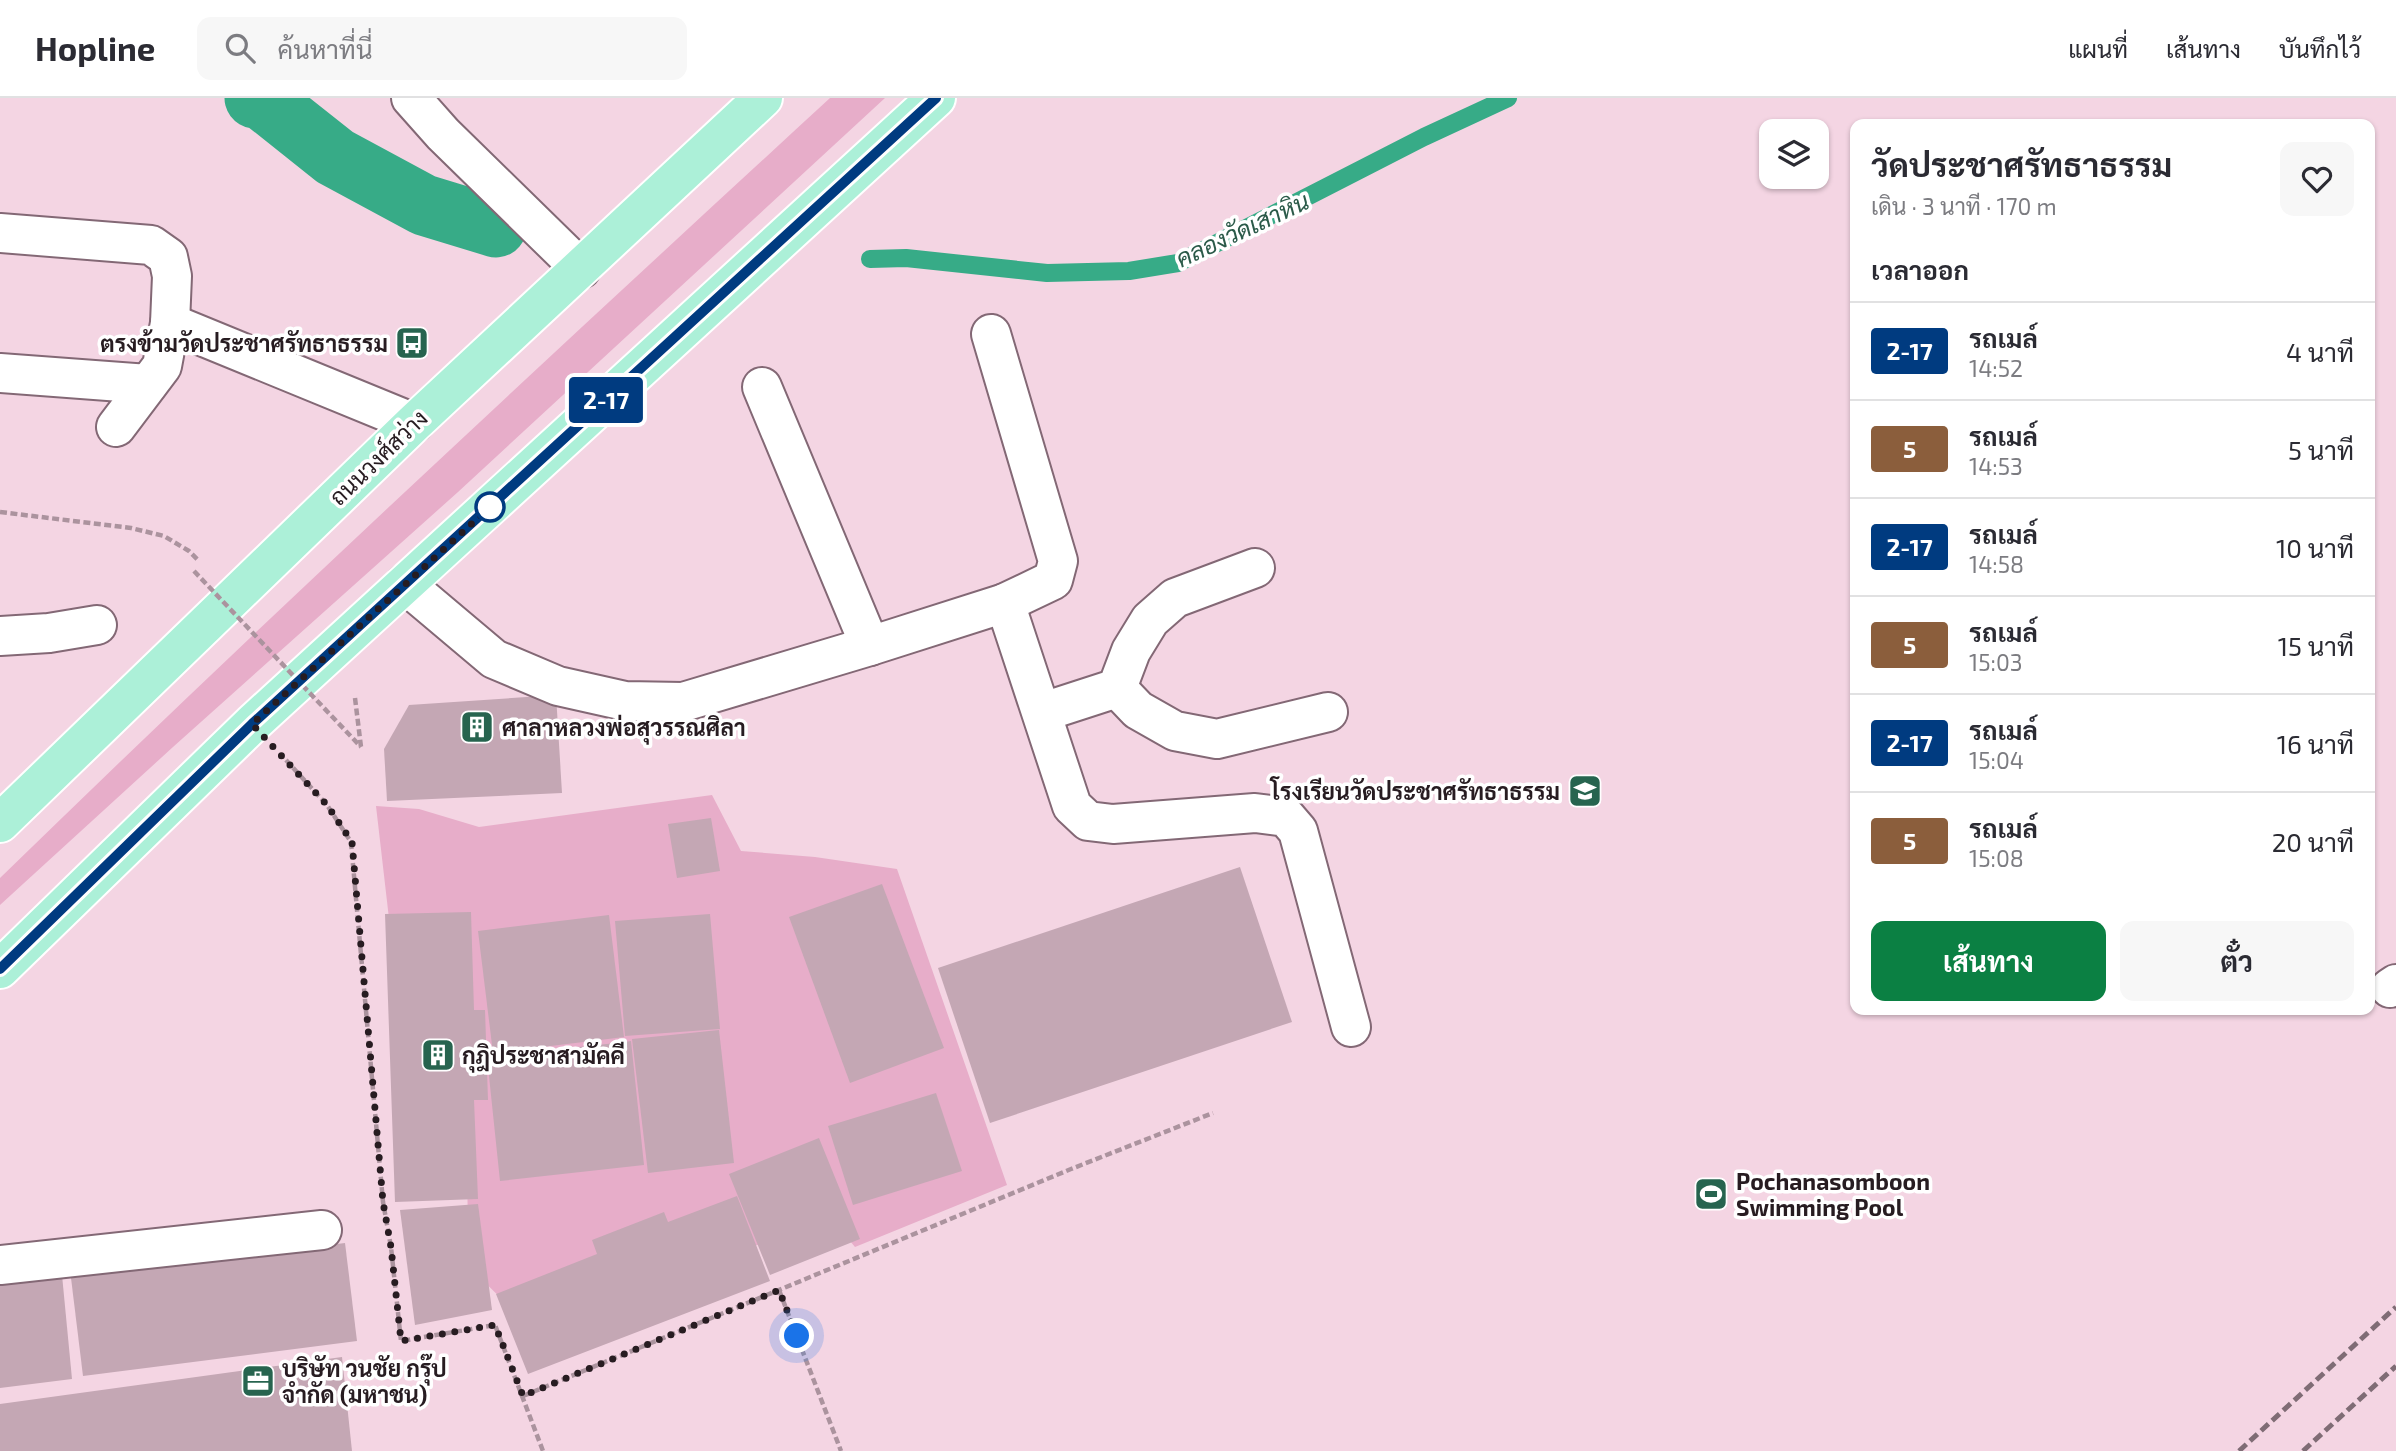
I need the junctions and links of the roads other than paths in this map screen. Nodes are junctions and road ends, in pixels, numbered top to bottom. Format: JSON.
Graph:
{"nodes":[{"id":1,"x":411,"y":98,"type":"edge"},
{"id":2,"x":763,"y":98,"type":"edge"},
{"id":3,"x":936,"y":98,"type":"edge"},
{"id":4,"x":0,"y":233,"type":"edge"},
{"id":5,"x":581,"y":269,"type":"junction"},
{"id":6,"x":170,"y":323,"type":"junction"},
{"id":7,"x":991,"y":334,"type":"dead end"},
{"id":8,"x":0,"y":373,"type":"edge"},
{"id":9,"x":148,"y":384,"type":"junction"},
{"id":10,"x":762,"y":387,"type":"dead end"},
{"id":11,"x":414,"y":423,"type":"junction"},
{"id":12,"x":116,"y":427,"type":"dead end"},
{"id":13,"x":1255,"y":568,"type":"dead end"},
{"id":14,"x":405,"y":584,"type":"junction"},
{"id":15,"x":1005,"y":603,"type":"junction"},
{"id":16,"x":97,"y":625,"type":"dead end"},
{"id":17,"x":0,"y":636,"type":"edge"},
{"id":18,"x":870,"y":646,"type":"junction"},
{"id":19,"x":1117,"y":688,"type":"junction"},
{"id":20,"x":1043,"y":712,"type":"junction"},
{"id":21,"x":1328,"y":712,"type":"dead end"},
{"id":22,"x":0,"y":823,"type":"edge"},
{"id":23,"x":0,"y":969,"type":"edge"},
{"id":24,"x":1350,"y":1027,"type":"dead end"},
{"id":25,"x":322,"y":1230,"type":"dead end"},
{"id":26,"x":0,"y":1265,"type":"edge"}],
"edges":[{"from":1,"to":5,"type":"street"},
{"from":2,"to":5,"type":"main road","name":"ถนนวงศ์สว่าง"},
{"from":3,"to":14,"type":"main road"},
{"from":4,"to":6,"type":"street"},
{"from":5,"to":11,"type":"main road","name":"ถนนวงศ์สว่าง"},
{"from":6,"to":9,"type":"street"},
{"from":6,"to":11,"type":"street"},
{"from":7,"to":15,"type":"street"},
{"from":8,"to":9,"type":"street"},
{"from":9,"to":12,"type":"street"},
{"from":10,"to":18,"type":"street"},
{"from":11,"to":22,"type":"main road","name":"ถนนวงศ์สว่าง"},
{"from":13,"to":19,"type":"street"},
{"from":14,"to":18,"type":"street"},
{"from":14,"to":23,"type":"main road"},
{"from":15,"to":18,"type":"street"},
{"from":15,"to":20,"type":"street"},
{"from":16,"to":17,"type":"street"},
{"from":19,"to":20,"type":"street"},
{"from":19,"to":21,"type":"street"},
{"from":20,"to":24,"type":"street"},
{"from":25,"to":26,"type":"street"}]}
